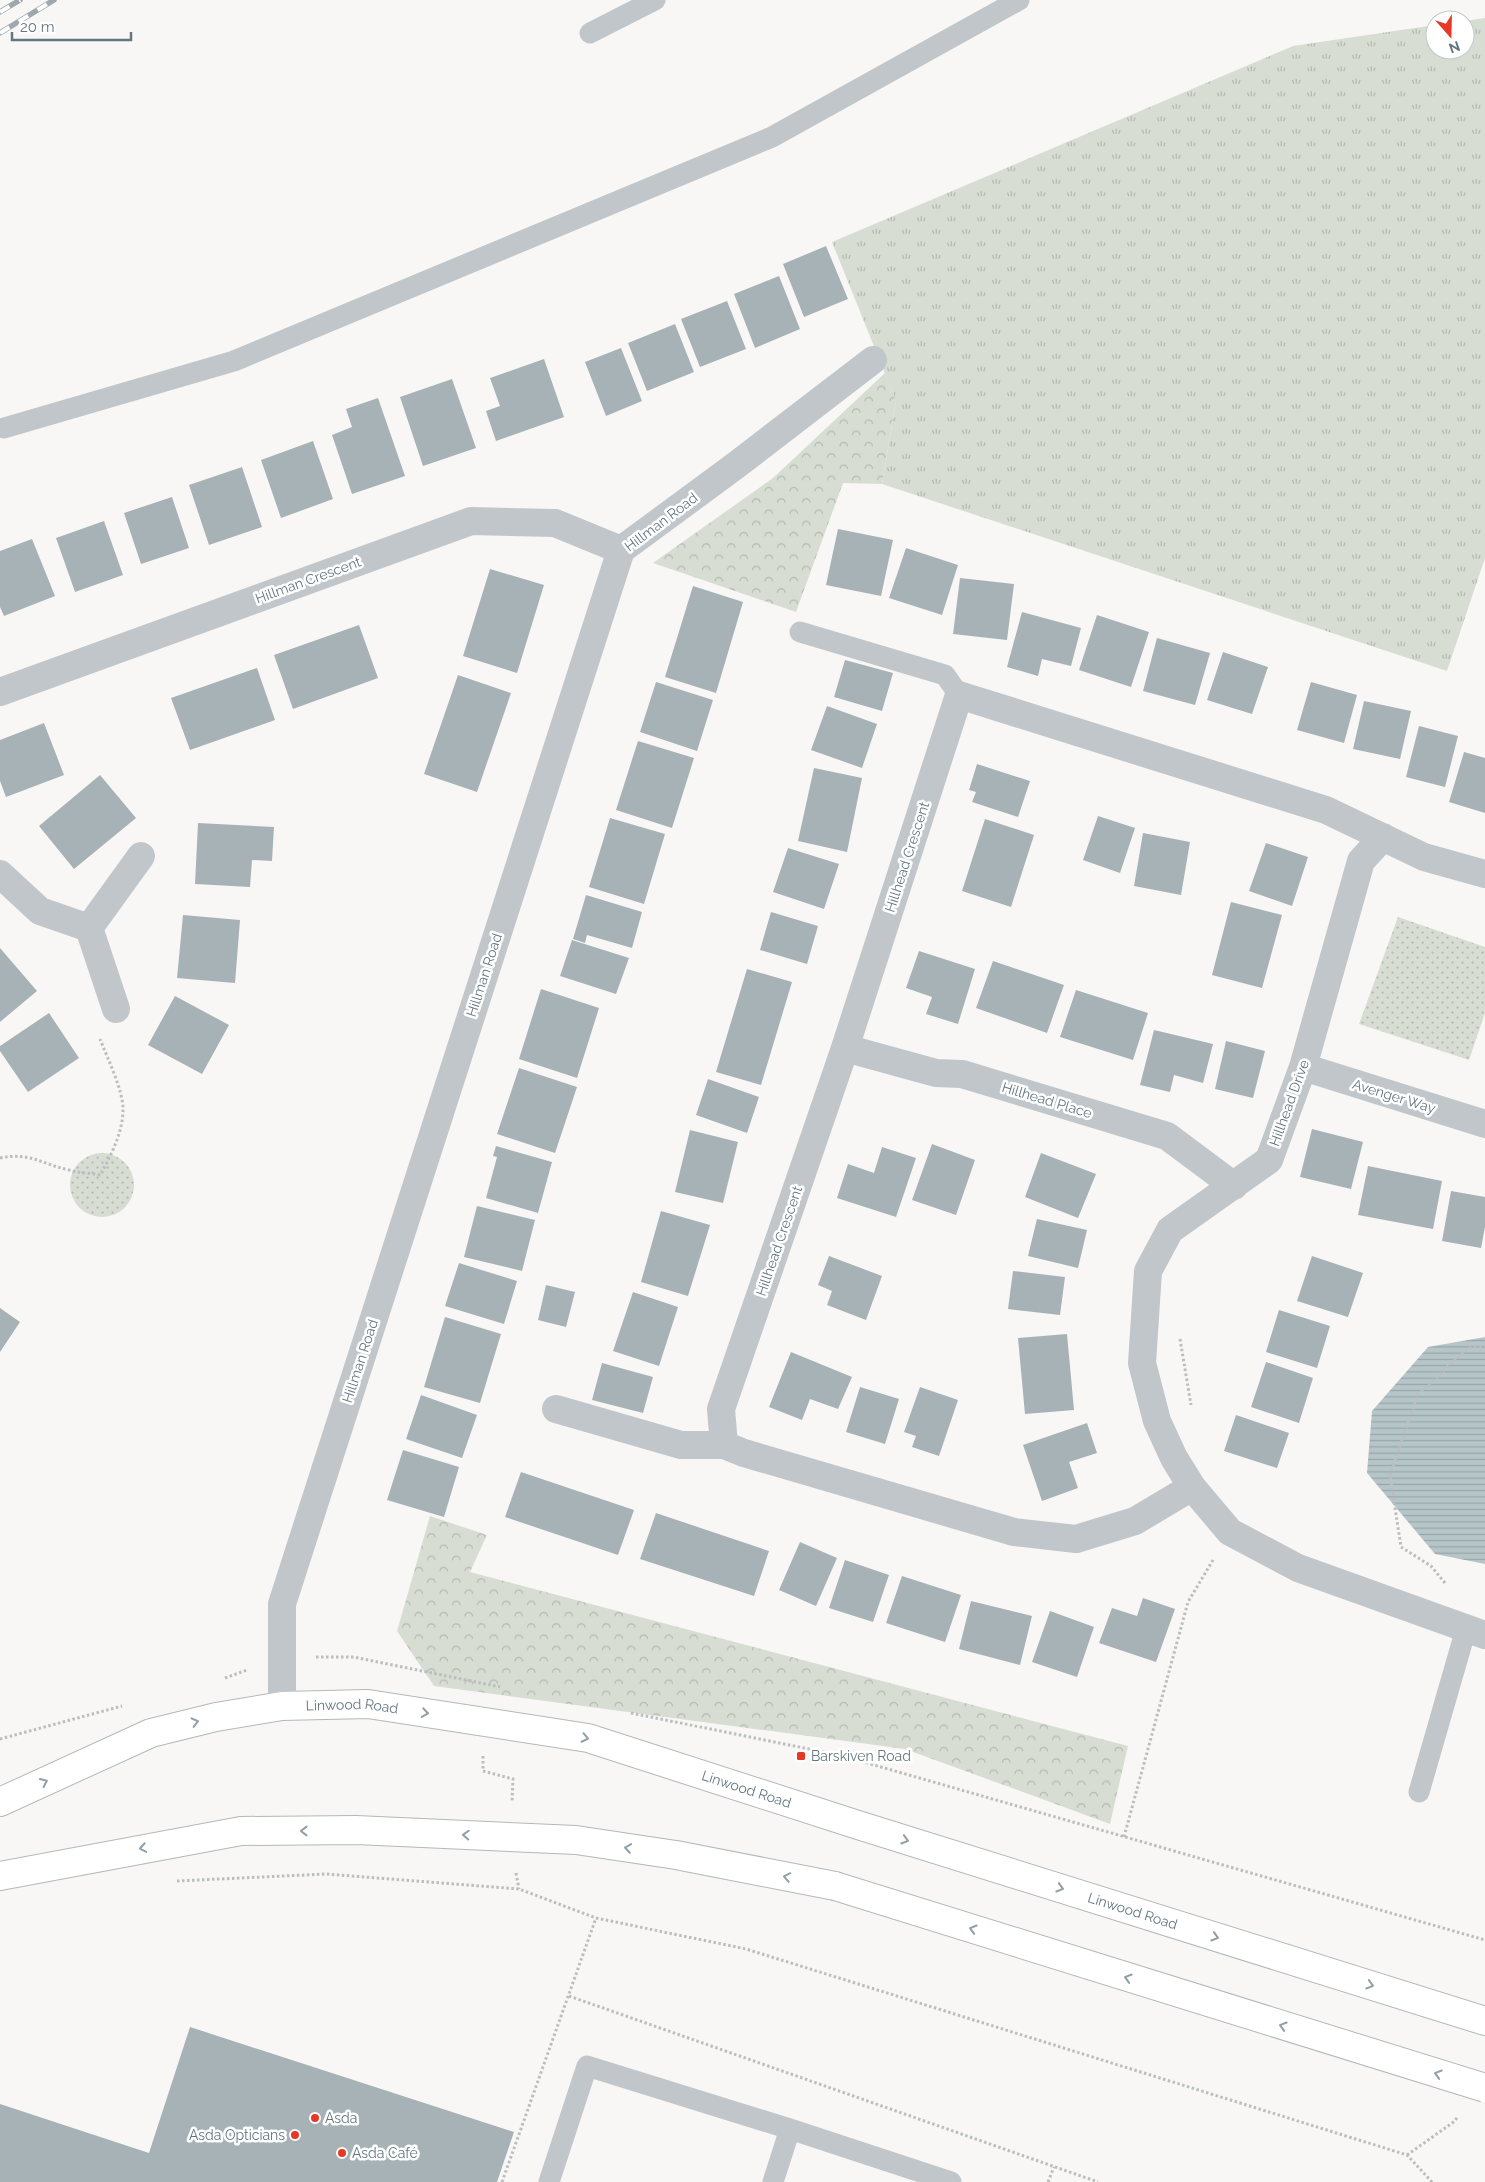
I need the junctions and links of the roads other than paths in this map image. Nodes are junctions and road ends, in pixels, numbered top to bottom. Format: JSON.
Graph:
{"nodes":[{"id":1,"x":655,"y":0,"type":"edge"},
{"id":2,"x":1019,"y":0,"type":"edge"},
{"id":3,"x":590,"y":33,"type":"dead end"},
{"id":4,"x":874,"y":360,"type":"dead end"},
{"id":5,"x":4,"y":428,"type":"dead end"},
{"id":6,"x":621,"y":550,"type":"junction"},
{"id":7,"x":800,"y":632,"type":"dead end"},
{"id":8,"x":0,"y":692,"type":"edge"},
{"id":9,"x":959,"y":695,"type":"junction"},
{"id":10,"x":1383,"y":837,"type":"junction"},
{"id":11,"x":141,"y":856,"type":"dead end"},
{"id":12,"x":0,"y":874,"type":"edge"},
{"id":13,"x":1485,"y":874,"type":"edge"},
{"id":14,"x":89,"y":928,"type":"junction"},
{"id":15,"x":116,"y":1008,"type":"road end"},
{"id":16,"x":845,"y":1048,"type":"junction"},
{"id":17,"x":1303,"y":1067,"type":"junction"},
{"id":18,"x":1485,"y":1124,"type":"edge"},
{"id":19,"x":1234,"y":1186,"type":"junction"},
{"id":20,"x":556,"y":1409,"type":"dead end"},
{"id":21,"x":724,"y":1445,"type":"junction"},
{"id":22,"x":1192,"y":1487,"type":"junction"},
{"id":23,"x":1475,"y":1632,"type":"edge"},
{"id":24,"x":282,"y":1706,"type":"junction"},
{"id":25,"x":1419,"y":1792,"type":"dead end"},
{"id":26,"x":0,"y":1802,"type":"edge"},
{"id":27,"x":0,"y":1876,"type":"edge"},
{"id":28,"x":1485,"y":2021,"type":"edge"},
{"id":29,"x":1485,"y":2088,"type":"edge"},
{"id":30,"x":790,"y":2130,"type":"junction"},
{"id":31,"x":549,"y":2182,"type":"edge"},
{"id":32,"x":773,"y":2182,"type":"edge"},
{"id":33,"x":951,"y":2182,"type":"edge"}],
"edges":[{"from":1,"to":3,"type":"lane"},
{"from":2,"to":5,"type":"lane"},
{"from":4,"to":6,"type":"street","name":"Hillman Road"},
{"from":6,"to":8,"type":"street","name":"Hillman Crescent"},
{"from":6,"to":24,"type":"street","name":"Hillman Road"},
{"from":7,"to":9,"type":"lane"},
{"from":9,"to":10,"type":"street"},
{"from":9,"to":16,"type":"street","name":"Hillhead Crescent"},
{"from":10,"to":13,"type":"street"},
{"from":10,"to":17,"type":"street","name":"Hillhead Drive"},
{"from":11,"to":14,"type":"street"},
{"from":12,"to":14,"type":"street"},
{"from":14,"to":15,"type":"street"},
{"from":16,"to":19,"type":"street","name":"Hillhead Place"},
{"from":16,"to":21,"type":"street","name":"Hillhead Crescent"},
{"from":17,"to":18,"type":"street","name":"Avenger Way"},
{"from":17,"to":19,"type":"street","name":"Hillhead Drive"},
{"from":19,"to":22,"type":"street","name":"Hillhead Drive"},
{"from":20,"to":21,"type":"street"},
{"from":21,"to":22,"type":"street"},
{"from":22,"to":23,"type":"street","name":"Hillhead Drive"},
{"from":23,"to":25,"type":"lane"},
{"from":26,"to":24,"type":"main road","name":"Linwood Road","one_way":true},
{"from":24,"to":28,"type":"main road","name":"Linwood Road","one_way":true},
{"from":29,"to":27,"type":"main road","one_way":true,"bridge":true},
{"from":30,"to":31,"type":"lane"},
{"from":30,"to":32,"type":"lane"},
{"from":30,"to":33,"type":"lane"}]}
